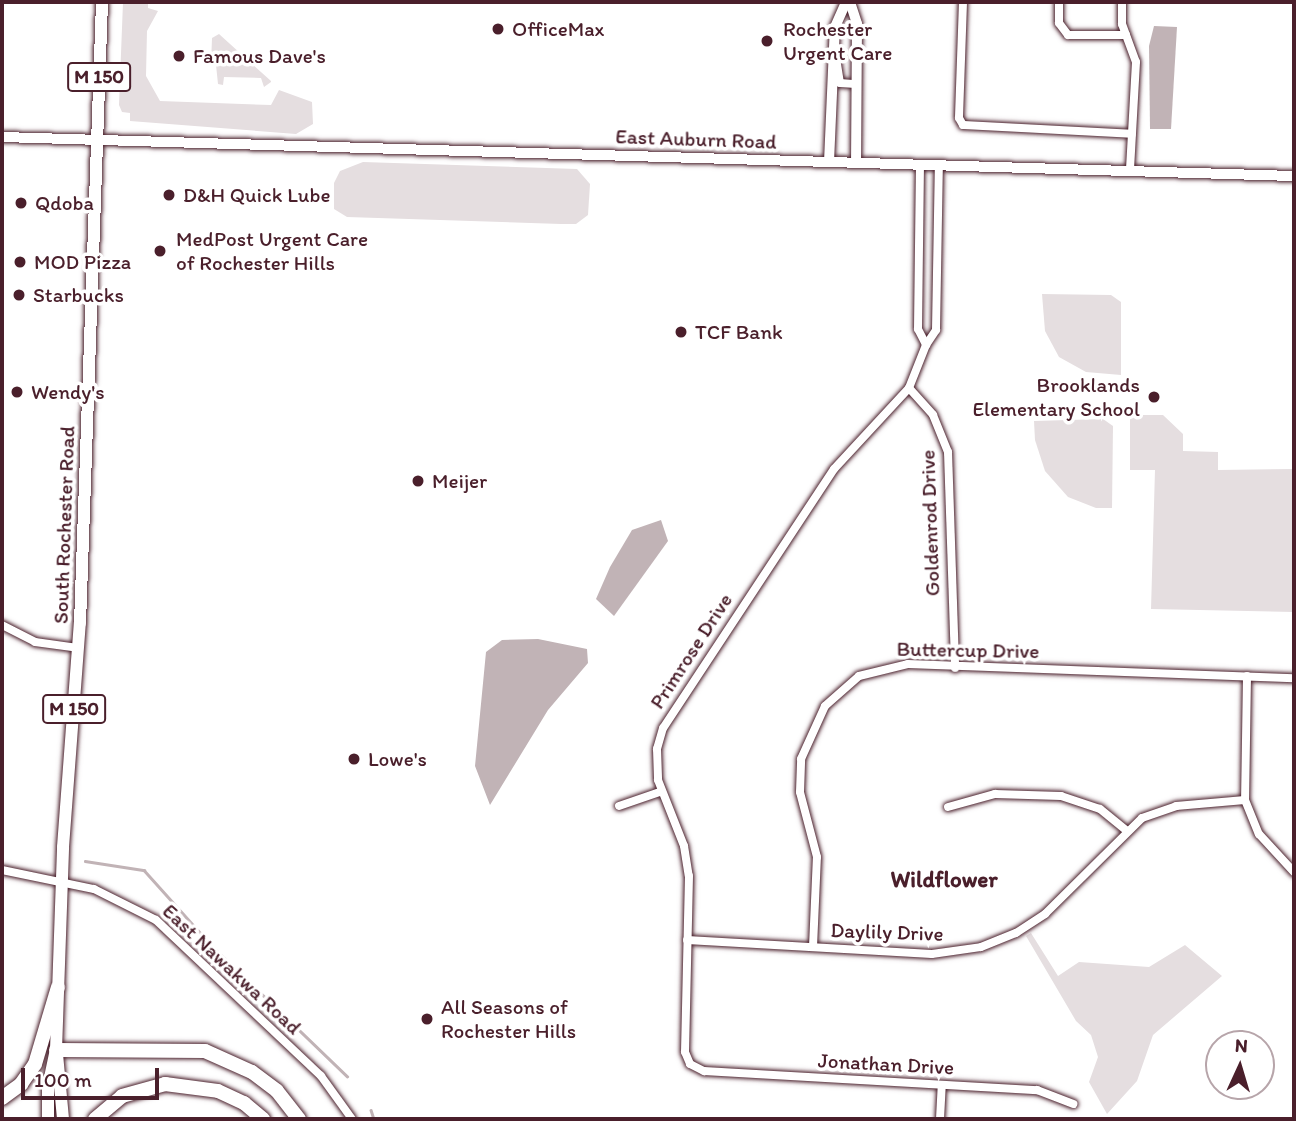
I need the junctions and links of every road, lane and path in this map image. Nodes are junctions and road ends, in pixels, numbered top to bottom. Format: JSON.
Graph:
{"nodes":[{"id":1,"x":102,"y":2,"type":"edge"},
{"id":2,"x":848,"y":2,"type":"edge"},
{"id":3,"x":963,"y":2,"type":"edge"},
{"id":4,"x":1059,"y":2,"type":"edge"},
{"id":5,"x":1122,"y":2,"type":"edge"},
{"id":6,"x":1126,"y":35,"type":"junction"},
{"id":7,"x":834,"y":52,"type":"junction"},
{"id":8,"x":856,"y":83,"type":"junction"},
{"id":9,"x":1132,"y":134,"type":"junction"},
{"id":10,"x":2,"y":137,"type":"edge"},
{"id":11,"x":97,"y":140,"type":"junction"},
{"id":12,"x":829,"y":162,"type":"junction"},
{"id":13,"x":856,"y":162,"type":"junction"},
{"id":14,"x":920,"y":164,"type":"junction"},
{"id":15,"x":939,"y":165,"type":"junction"},
{"id":16,"x":1130,"y":171,"type":"junction"},
{"id":17,"x":1294,"y":176,"type":"edge"},
{"id":18,"x":918,"y":274,"type":"junction"},
{"id":19,"x":937,"y":274,"type":"junction"},
{"id":20,"x":926,"y":345,"type":"junction"},
{"id":21,"x":909,"y":388,"type":"junction"},
{"id":22,"x":2,"y":625,"type":"edge"},
{"id":23,"x":78,"y":648,"type":"junction"},
{"id":24,"x":956,"y":667,"type":"junction"},
{"id":25,"x":1247,"y":676,"type":"junction"},
{"id":26,"x":1294,"y":677,"type":"edge"},
{"id":27,"x":660,"y":792,"type":"junction"},
{"id":28,"x":1245,"y":800,"type":"junction"},
{"id":29,"x":619,"y":806,"type":"dead end"},
{"id":30,"x":948,"y":807,"type":"dead end"},
{"id":31,"x":1126,"y":830,"type":"junction"},
{"id":32,"x":2,"y":870,"type":"edge"},
{"id":33,"x":1294,"y":872,"type":"edge"},
{"id":34,"x":62,"y":881,"type":"junction"},
{"id":35,"x":687,"y":940,"type":"junction"},
{"id":36,"x":813,"y":947,"type":"junction"},
{"id":37,"x":58,"y":988,"type":"junction"},
{"id":38,"x":56,"y":1050,"type":"junction"},
{"id":39,"x":695,"y":1068,"type":"joint"},
{"id":40,"x":942,"y":1085,"type":"junction"},
{"id":41,"x":2,"y":1098,"type":"edge"},
{"id":42,"x":1073,"y":1104,"type":"dead end"},
{"id":43,"x":48,"y":1119,"type":"edge"},
{"id":44,"x":63,"y":1119,"type":"edge"},
{"id":45,"x":95,"y":1119,"type":"edge"},
{"id":46,"x":263,"y":1119,"type":"edge"},
{"id":47,"x":299,"y":1119,"type":"edge"},
{"id":48,"x":352,"y":1119,"type":"edge"},
{"id":49,"x":940,"y":1119,"type":"edge"}],
"edges":[{"from":1,"to":11,"type":"main road","name":"South Rochester Road","number":"M 150"},
{"from":2,"to":7,"type":"main road"},
{"from":2,"to":8,"type":"main road"},
{"from":3,"to":9,"type":"street"},
{"from":4,"to":6,"type":"street"},
{"from":5,"to":6,"type":"street"},
{"from":6,"to":9,"type":"street"},
{"from":7,"to":8,"type":"street"},
{"from":7,"to":12,"type":"main road"},
{"from":8,"to":13,"type":"main road"},
{"from":9,"to":16,"type":"street"},
{"from":10,"to":11,"type":"main road","name":"East Auburn Road"},
{"from":11,"to":12,"type":"main road","name":"East Auburn Road"},
{"from":11,"to":23,"type":"main road","name":"South Rochester Road","number":"M 150"},
{"from":12,"to":13,"type":"main road","name":"East Auburn Road"},
{"from":13,"to":14,"type":"main road","name":"East Auburn Road"},
{"from":14,"to":15,"type":"main road","name":"East Auburn Road"},
{"from":14,"to":18,"type":"street"},
{"from":15,"to":16,"type":"main road","name":"East Auburn Road"},
{"from":15,"to":19,"type":"street","name":"Primrose Drive"},
{"from":16,"to":17,"type":"main road","name":"East Auburn Road"},
{"from":18,"to":19,"type":"street"},
{"from":18,"to":20,"type":"street"},
{"from":19,"to":20,"type":"street","name":"Primrose Drive"},
{"from":20,"to":21,"type":"street","name":"Primrose Drive"},
{"from":21,"to":24,"type":"street","name":"Goldenrod Drive"},
{"from":21,"to":27,"type":"street","name":"Primrose Drive"},
{"from":22,"to":23,"type":"street"},
{"from":23,"to":34,"type":"main road","name":"South Rochester Road","number":"M 150"},
{"from":24,"to":25,"type":"street","name":"Buttercup Drive"},
{"from":24,"to":36,"type":"street","name":"Buttercup Drive"},
{"from":25,"to":26,"type":"street","name":"Buttercup Drive"},
{"from":25,"to":28,"type":"street"},
{"from":27,"to":29,"type":"street"},
{"from":27,"to":35,"type":"street","name":"Primrose Drive"},
{"from":28,"to":31,"type":"street","name":"Daylily Drive"},
{"from":28,"to":33,"type":"street"},
{"from":30,"to":31,"type":"street"},
{"from":31,"to":36,"type":"street","name":"Daylily Drive"},
{"from":32,"to":34,"type":"street","name":"East Nawakwa Road"},
{"from":34,"to":37,"type":"main road","name":"South Rochester Road","number":"M 150"},
{"from":34,"to":48,"type":"street","name":"East Nawakwa Road"},
{"from":35,"to":36,"type":"street","name":"Daylily Drive"},
{"from":35,"to":39,"type":"street","name":"Primrose Drive"},
{"from":37,"to":38,"type":"main road","name":"South Rochester Road","number":"M 150"},
{"from":37,"to":41,"type":"highway"},
{"from":38,"to":43,"type":"main road","name":"South Rochester Road","number":"M 150"},
{"from":38,"to":44,"type":"main road","name":"South Rochester Road","number":"M 150"},
{"from":38,"to":47,"type":"highway"},
{"from":39,"to":40,"type":"street","name":"Jonathan Drive"},
{"from":40,"to":42,"type":"street","name":"Jonathan Drive"},
{"from":40,"to":49,"type":"street"},
{"from":45,"to":46,"type":"highway"}]}
